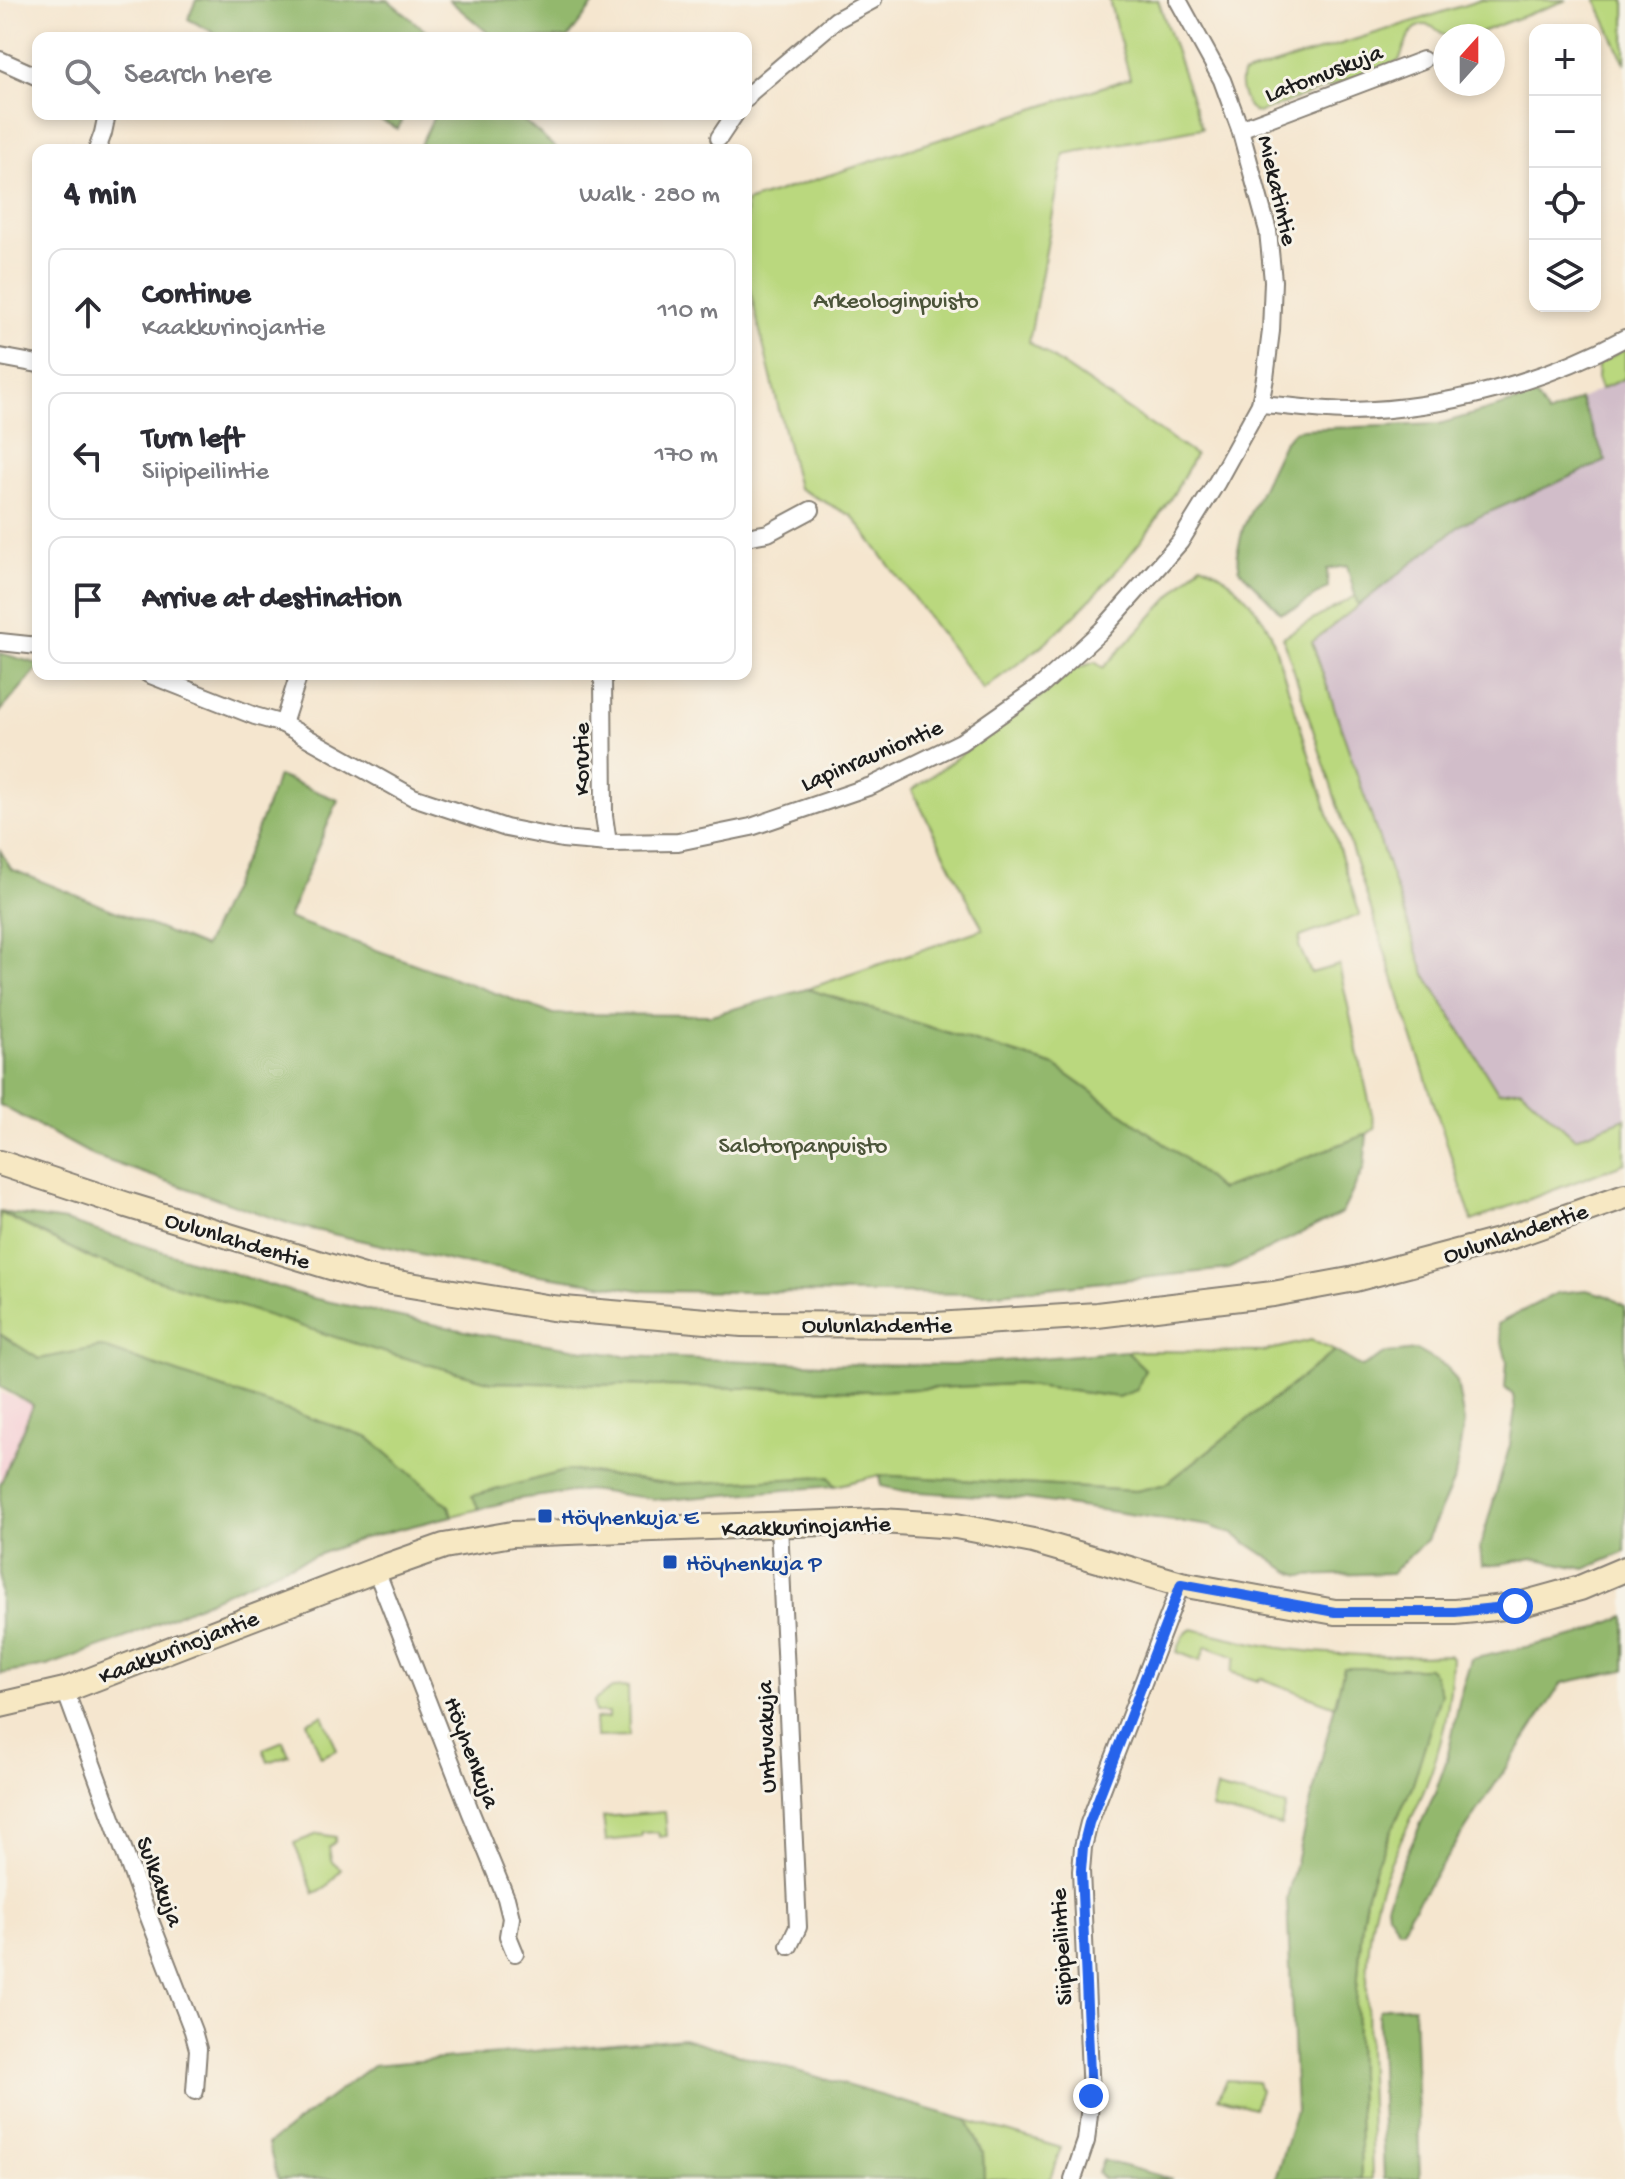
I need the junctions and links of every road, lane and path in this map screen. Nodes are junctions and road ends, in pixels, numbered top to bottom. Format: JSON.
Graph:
{"nodes":[{"id":1,"x":873,"y":0,"type":"edge"},
{"id":2,"x":1178,"y":0,"type":"edge"},
{"id":3,"x":0,"y":60,"type":"edge"},
{"id":4,"x":1423,"y":60,"type":"dead end"},
{"id":5,"x":32,"y":74,"type":"edge"},
{"id":6,"x":752,"y":91,"type":"edge"},
{"id":7,"x":105,"y":120,"type":"edge"},
{"id":8,"x":731,"y":120,"type":"edge"},
{"id":9,"x":1240,"y":129,"type":"junction"},
{"id":10,"x":719,"y":138,"type":"dead end"},
{"id":11,"x":99,"y":144,"type":"edge"},
{"id":12,"x":1625,"y":338,"type":"edge"},
{"id":13,"x":0,"y":357,"type":"edge"},
{"id":14,"x":32,"y":363,"type":"edge"},
{"id":15,"x":1260,"y":404,"type":"junction"},
{"id":16,"x":811,"y":510,"type":"dead end"},
{"id":17,"x":752,"y":536,"type":"edge"},
{"id":18,"x":0,"y":642,"type":"edge"},
{"id":19,"x":32,"y":645,"type":"edge"},
{"id":20,"x":163,"y":680,"type":"edge"},
{"id":21,"x":297,"y":680,"type":"edge"},
{"id":22,"x":603,"y":680,"type":"edge"},
{"id":23,"x":283,"y":724,"type":"junction"},
{"id":24,"x":608,"y":843,"type":"junction"},
{"id":25,"x":0,"y":1148,"type":"edge"},
{"id":26,"x":0,"y":1163,"type":"edge"},
{"id":27,"x":1625,"y":1196,"type":"edge"},
{"id":28,"x":127,"y":1205,"type":"junction"},
{"id":29,"x":779,"y":1525,"type":"junction"},
{"id":30,"x":1625,"y":1569,"type":"edge"},
{"id":31,"x":376,"y":1570,"type":"junction"},
{"id":32,"x":1181,"y":1584,"type":"junction"},
{"id":33,"x":65,"y":1690,"type":"junction"},
{"id":34,"x":0,"y":1705,"type":"edge"},
{"id":35,"x":789,"y":1946,"type":"dead end"},
{"id":36,"x":515,"y":1953,"type":"dead end"},
{"id":37,"x":195,"y":2091,"type":"dead end"},
{"id":38,"x":1073,"y":2179,"type":"edge"}],
"edges":[{"from":1,"to":6,"type":"street"},
{"from":2,"to":9,"type":"street","name":"Miekatintie"},
{"from":3,"to":5,"type":"street"},
{"from":4,"to":9,"type":"street","name":"Latomuskuja"},
{"from":7,"to":11,"type":"street"},
{"from":8,"to":10,"type":"street"},
{"from":9,"to":15,"type":"street","name":"Miekatintie"},
{"from":12,"to":15,"type":"street"},
{"from":13,"to":14,"type":"street"},
{"from":15,"to":24,"type":"street","name":"Lapinrauniontie"},
{"from":16,"to":17,"type":"street"},
{"from":18,"to":19,"type":"street"},
{"from":20,"to":23,"type":"street","name":"Lapinrauniontie"},
{"from":21,"to":23,"type":"street"},
{"from":22,"to":24,"type":"street","name":"Korutie"},
{"from":23,"to":24,"type":"street","name":"Lapinrauniontie"},
{"from":25,"to":28,"type":"main road","name":"Oulunlahdentie"},
{"from":26,"to":28,"type":"main road","name":"Oulunlahdentie"},
{"from":27,"to":28,"type":"main road","name":"Oulunlahdentie"},
{"from":29,"to":31,"type":"main road","name":"Kaakkurinojantie"},
{"from":29,"to":32,"type":"main road","name":"Kaakkurinojantie"},
{"from":29,"to":35,"type":"street","name":"Untuvakuja"},
{"from":30,"to":32,"type":"main road","name":"Kaakkurinojantie"},
{"from":31,"to":33,"type":"main road","name":"Kaakkurinojantie"},
{"from":31,"to":36,"type":"street","name":"Höyhenkuja"},
{"from":32,"to":38,"type":"street","name":"Siipipeilintie"},
{"from":33,"to":34,"type":"main road","name":"Kaakkurinojantie"},
{"from":33,"to":37,"type":"street","name":"Sulkakuja"}]}
